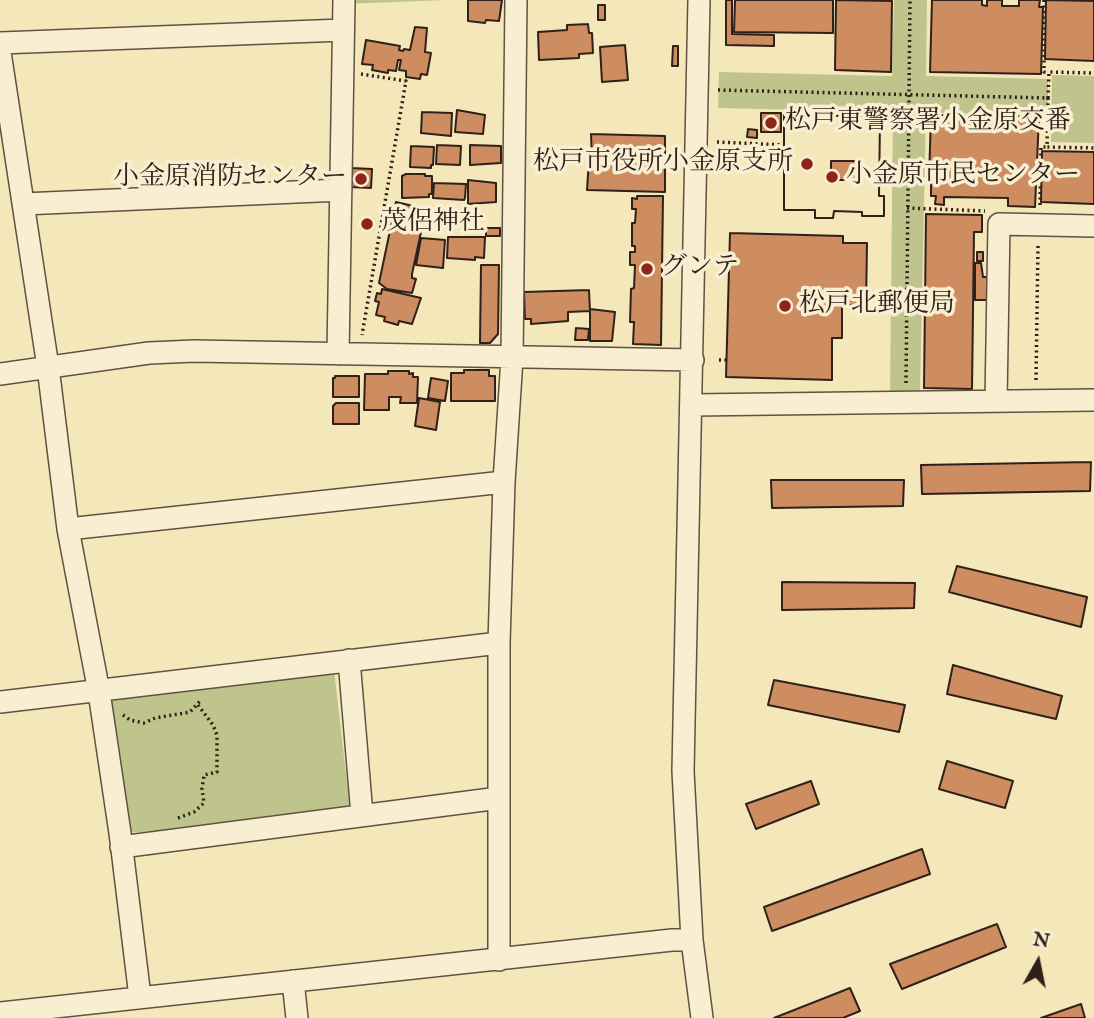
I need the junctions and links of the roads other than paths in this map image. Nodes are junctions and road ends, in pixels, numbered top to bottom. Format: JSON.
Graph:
{"nodes":[{"id":1,"x":344,"y":0,"type":"edge"},
{"id":2,"x":516,"y":0,"type":"edge"},
{"id":3,"x":699,"y":0,"type":"edge"},
{"id":4,"x":343,"y":30,"type":"junction"},
{"id":5,"x":0,"y":43,"type":"edge"},
{"id":6,"x":0,"y":52,"type":"edge"},
{"id":7,"x":341,"y":190,"type":"junction"},
{"id":8,"x":23,"y":204,"type":"junction"},
{"id":9,"x":1094,"y":226,"type":"edge"},
{"id":10,"x":349,"y":354,"type":"junction"},
{"id":11,"x":512,"y":358,"type":"junction"},
{"id":12,"x":693,"y":360,"type":"junction"},
{"id":13,"x":48,"y":368,"type":"junction"},
{"id":14,"x":0,"y":374,"type":"edge"},
{"id":15,"x":1094,"y":400,"type":"edge"},
{"id":16,"x":996,"y":401,"type":"junction"},
{"id":17,"x":692,"y":405,"type":"junction"},
{"id":18,"x":504,"y":482,"type":"junction"},
{"id":19,"x":68,"y":529,"type":"junction"},
{"id":20,"x":499,"y":643,"type":"junction"},
{"id":21,"x":349,"y":660,"type":"junction"},
{"id":22,"x":99,"y":692,"type":"junction"},
{"id":23,"x":0,"y":702,"type":"edge"},
{"id":24,"x":499,"y":798,"type":"junction"},
{"id":25,"x":362,"y":815,"type":"junction"},
{"id":26,"x":121,"y":847,"type":"junction"},
{"id":27,"x":692,"y":940,"type":"junction"},
{"id":28,"x":499,"y":960,"type":"junction"},
{"id":29,"x":293,"y":981,"type":"junction"},
{"id":30,"x":140,"y":997,"type":"junction"},
{"id":31,"x":0,"y":1013,"type":"edge"},
{"id":32,"x":297,"y":1018,"type":"edge"},
{"id":33,"x":702,"y":1018,"type":"edge"}],
"edges":[{"from":1,"to":4,"type":"street"},
{"from":2,"to":11,"type":"street"},
{"from":3,"to":12,"type":"street"},
{"from":4,"to":5,"type":"street"},
{"from":4,"to":7,"type":"street"},
{"from":6,"to":8,"type":"street"},
{"from":7,"to":8,"type":"street"},
{"from":7,"to":10,"type":"street"},
{"from":8,"to":13,"type":"street"},
{"from":9,"to":16,"type":"street"},
{"from":10,"to":11,"type":"street"},
{"from":10,"to":13,"type":"street"},
{"from":11,"to":12,"type":"street"},
{"from":11,"to":18,"type":"street"},
{"from":12,"to":17,"type":"street"},
{"from":13,"to":14,"type":"street"},
{"from":13,"to":19,"type":"street"},
{"from":15,"to":16,"type":"street"},
{"from":16,"to":17,"type":"street"},
{"from":17,"to":27,"type":"street"},
{"from":18,"to":19,"type":"street"},
{"from":18,"to":20,"type":"street"},
{"from":19,"to":22,"type":"street"},
{"from":20,"to":21,"type":"street"},
{"from":20,"to":24,"type":"street"},
{"from":21,"to":22,"type":"street"},
{"from":21,"to":25,"type":"street"},
{"from":22,"to":23,"type":"street"},
{"from":22,"to":26,"type":"street"},
{"from":24,"to":25,"type":"street"},
{"from":24,"to":28,"type":"street"},
{"from":25,"to":26,"type":"street"},
{"from":26,"to":30,"type":"street"},
{"from":27,"to":28,"type":"street"},
{"from":27,"to":33,"type":"street"},
{"from":28,"to":29,"type":"street"},
{"from":29,"to":30,"type":"street"},
{"from":29,"to":32,"type":"street"},
{"from":30,"to":31,"type":"street"}]}
